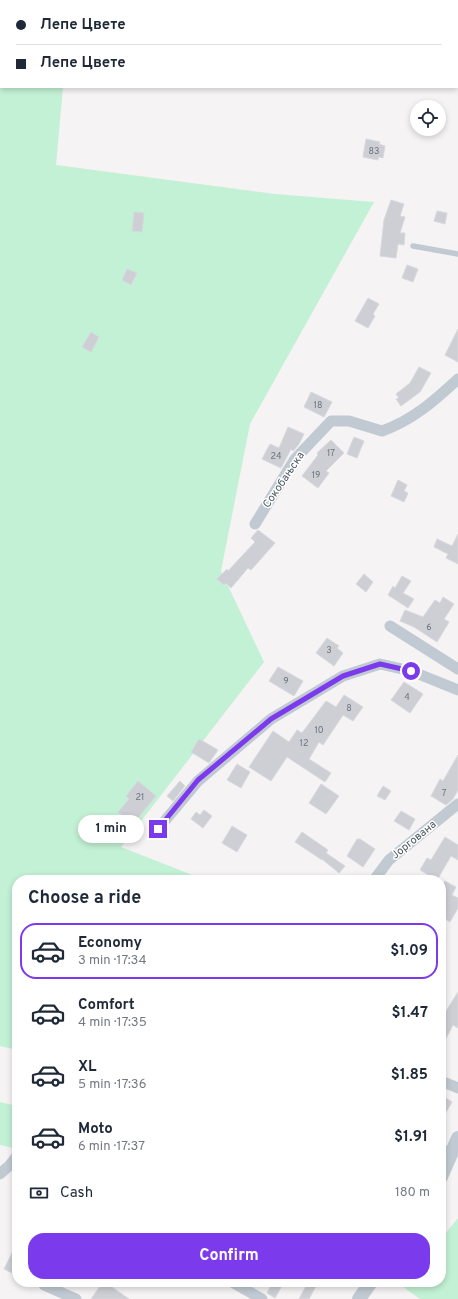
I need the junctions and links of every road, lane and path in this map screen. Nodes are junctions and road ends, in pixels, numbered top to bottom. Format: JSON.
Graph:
{"nodes":[{"id":1,"x":413,"y":246,"type":"dead end"},
{"id":2,"x":458,"y":254,"type":"edge"},
{"id":3,"x":458,"y":379,"type":"edge"},
{"id":4,"x":255,"y":524,"type":"dead end"},
{"id":5,"x":390,"y":626,"type":"dead end"},
{"id":6,"x":458,"y":669,"type":"edge"},
{"id":7,"x":458,"y":690,"type":"edge"},
{"id":8,"x":458,"y":804,"type":"edge"},
{"id":9,"x":158,"y":829,"type":"dead end"},
{"id":10,"x":378,"y":875,"type":"edge"},
{"id":11,"x":446,"y":1083,"type":"edge"},
{"id":12,"x":458,"y":1088,"type":"edge"},
{"id":13,"x":458,"y":1138,"type":"edge"},
{"id":14,"x":446,"y":1152,"type":"edge"},
{"id":15,"x":12,"y":1162,"type":"edge"},
{"id":16,"x":0,"y":1174,"type":"edge"},
{"id":17,"x":50,"y":1287,"type":"edge"},
{"id":18,"x":241,"y":1287,"type":"edge"},
{"id":19,"x":367,"y":1287,"type":"edge"},
{"id":20,"x":76,"y":1299,"type":"edge"},
{"id":21,"x":262,"y":1299,"type":"edge"},
{"id":22,"x":359,"y":1299,"type":"edge"}],
"edges":[{"from":1,"to":2,"type":"lane"},
{"from":3,"to":4,"type":"street","name":"Сокобањска"},
{"from":5,"to":6,"type":"street"},
{"from":7,"to":9,"type":"street"},
{"from":8,"to":10,"type":"street","name":"Јоргована"},
{"from":11,"to":12,"type":"street"},
{"from":13,"to":14,"type":"street"},
{"from":15,"to":16,"type":"street"},
{"from":17,"to":20,"type":"street"},
{"from":18,"to":21,"type":"street"},
{"from":19,"to":22,"type":"street"}]}
